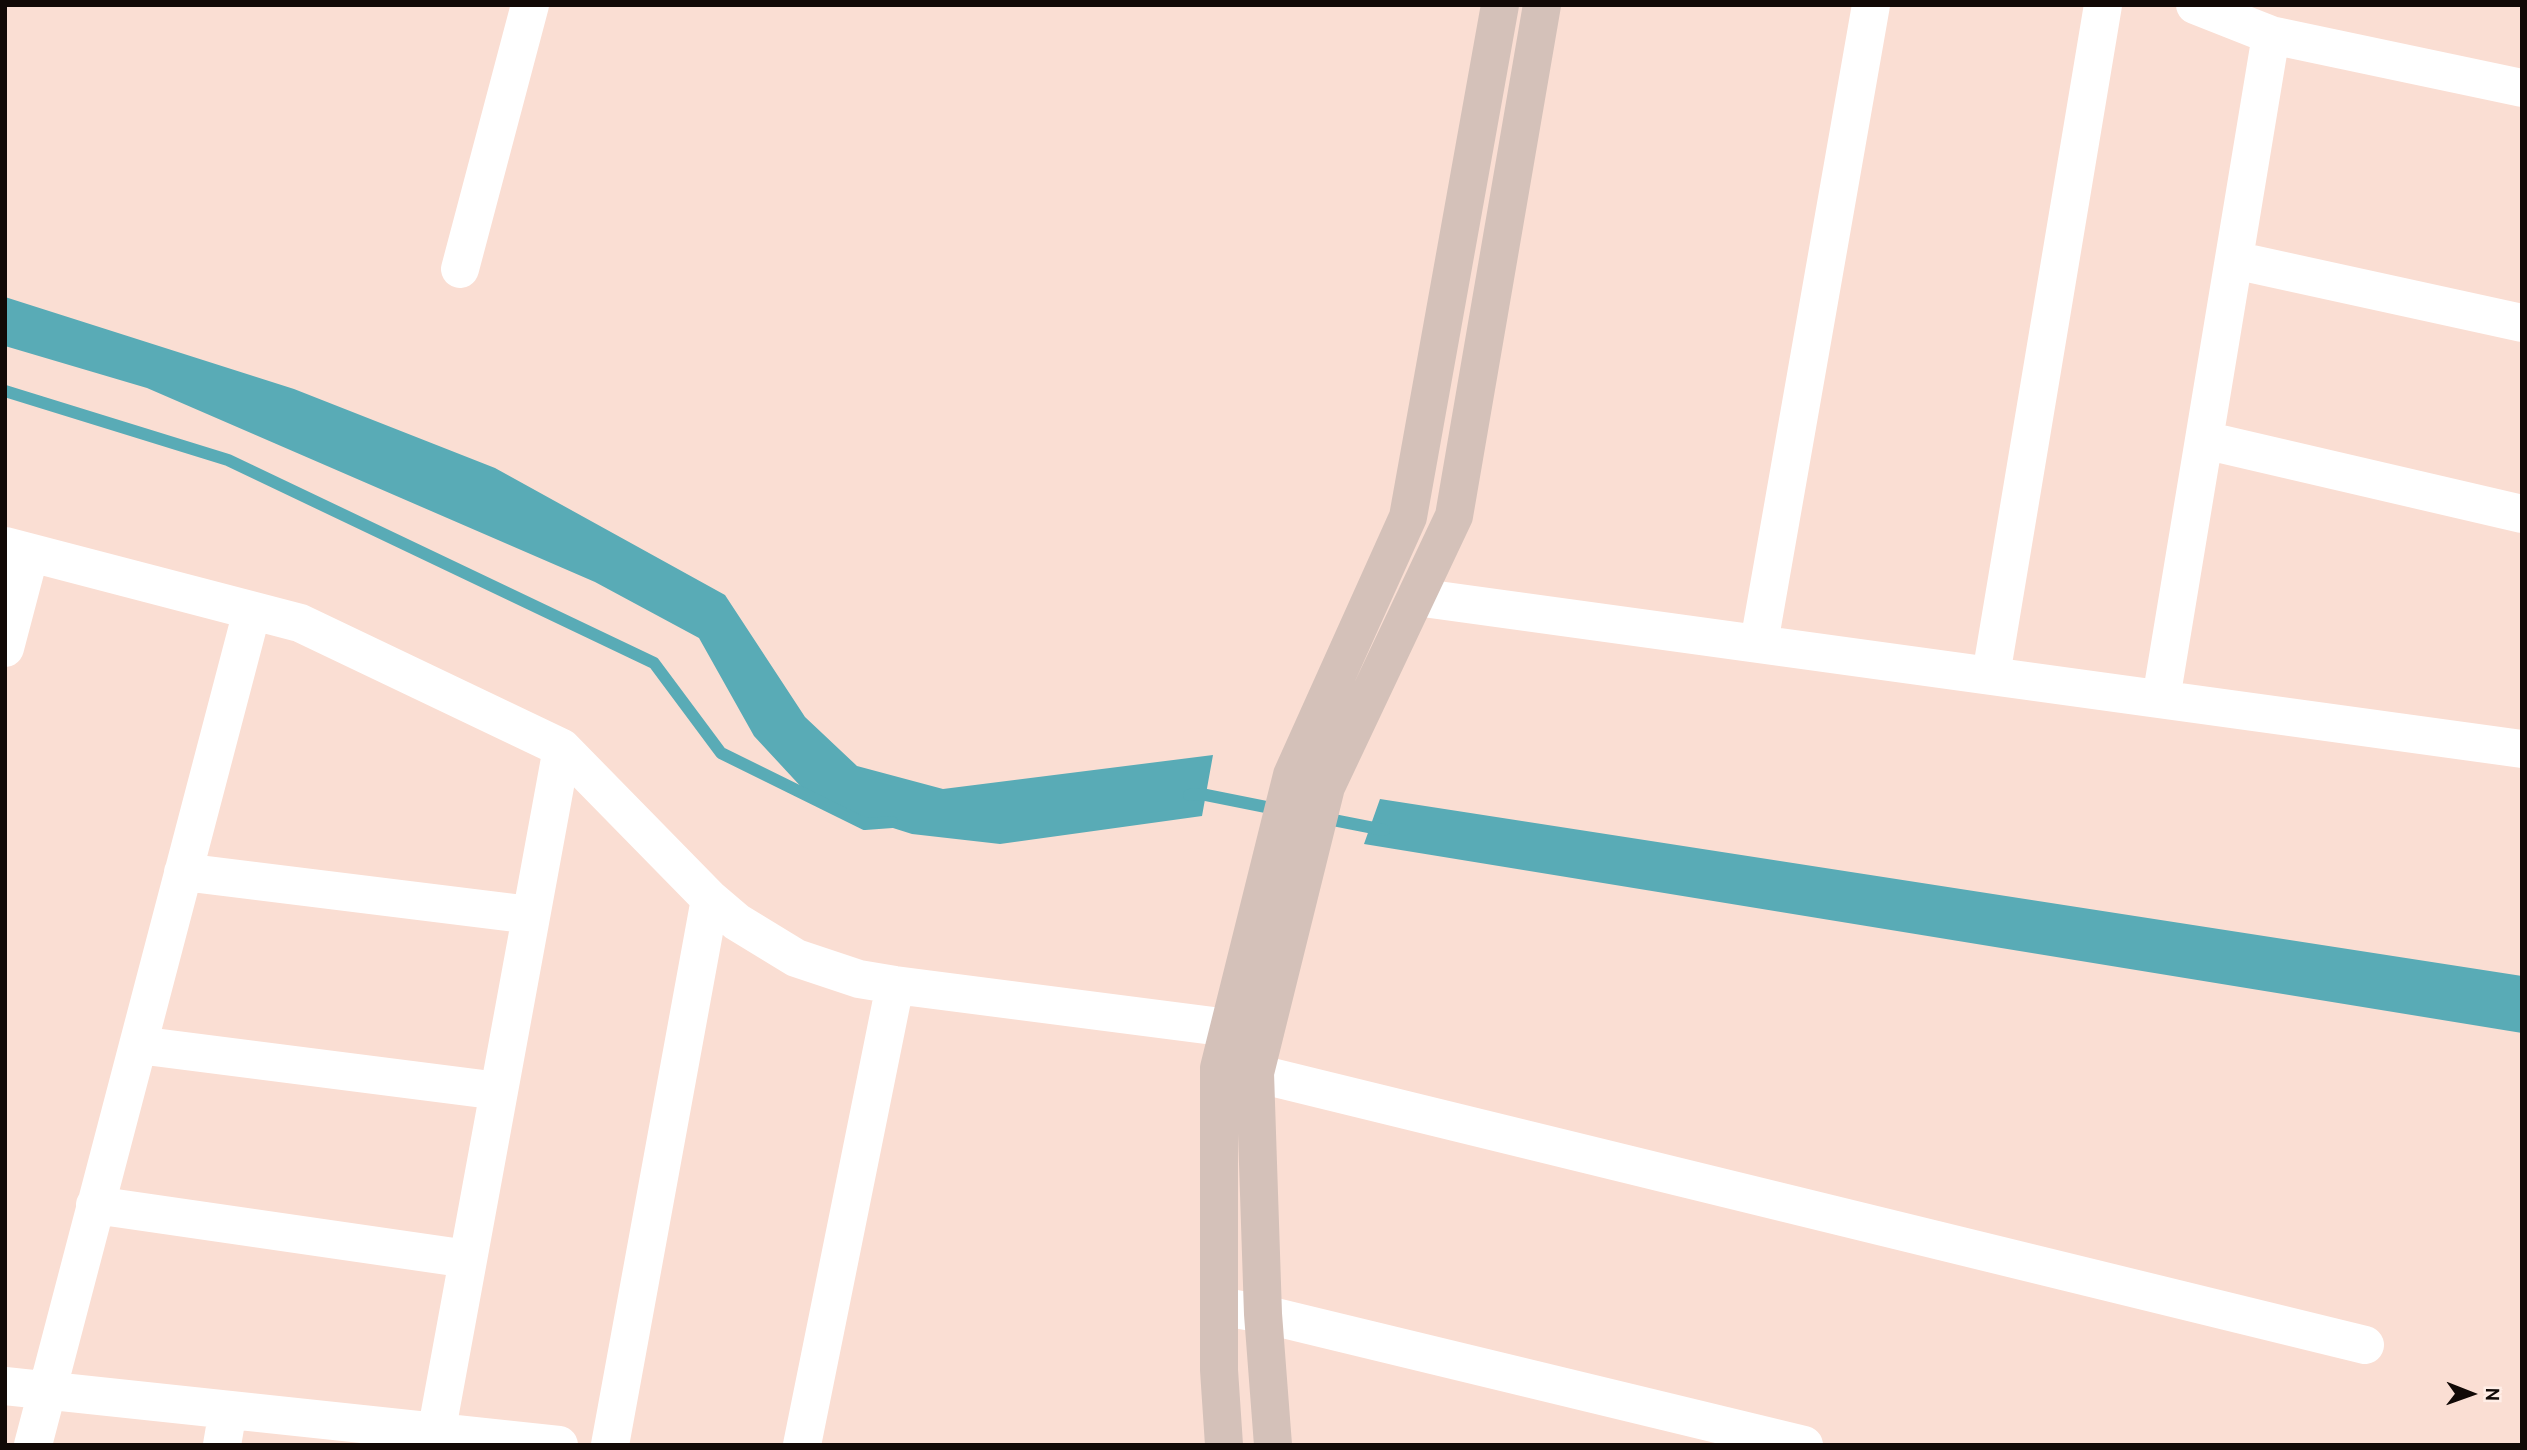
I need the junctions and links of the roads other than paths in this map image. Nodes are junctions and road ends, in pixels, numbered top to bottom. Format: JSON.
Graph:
{"nodes":[{"id":1,"x":530,"y":5,"type":"edge"},
{"id":2,"x":1500,"y":5,"type":"edge"},
{"id":3,"x":1542,"y":5,"type":"edge"},
{"id":4,"x":1871,"y":5,"type":"edge"},
{"id":5,"x":2103,"y":5,"type":"edge"},
{"id":6,"x":2195,"y":5,"type":"edge"},
{"id":7,"x":2271,"y":35,"type":"junction"},
{"id":8,"x":2522,"y":88,"type":"edge"},
{"id":9,"x":2234,"y":260,"type":"junction"},
{"id":10,"x":460,"y":270,"type":"dead end"},
{"id":11,"x":2522,"y":323,"type":"edge"},
{"id":12,"x":2204,"y":440,"type":"junction"},
{"id":13,"x":2522,"y":514,"type":"edge"},
{"id":14,"x":1408,"y":517,"type":"junction"},
{"id":15,"x":1447,"y":532,"type":"junction"},
{"id":16,"x":18,"y":550,"type":"edge"},
{"id":17,"x":1416,"y":597,"type":"junction"},
{"id":18,"x":252,"y":611,"type":"junction"},
{"id":19,"x":1759,"y":643,"type":"junction"},
{"id":20,"x":5,"y":648,"type":"edge"},
{"id":21,"x":1991,"y":675,"type":"junction"},
{"id":22,"x":2161,"y":699,"type":"junction"},
{"id":23,"x":562,"y":748,"type":"junction"},
{"id":24,"x":2522,"y":749,"type":"edge"},
{"id":25,"x":1309,"y":781,"type":"junction"},
{"id":26,"x":1292,"y":846,"type":"junction"},
{"id":27,"x":183,"y":872,"type":"junction"},
{"id":28,"x":710,"y":898,"type":"junction"},
{"id":29,"x":531,"y":915,"type":"junction"},
{"id":30,"x":895,"y":985,"type":"junction"},
{"id":31,"x":1230,"y":1028,"type":"junction"},
{"id":32,"x":138,"y":1045,"type":"junction"},
{"id":33,"x":1255,"y":1073,"type":"junction"},
{"id":34,"x":499,"y":1091,"type":"junction"},
{"id":35,"x":94,"y":1205,"type":"junction"},
{"id":36,"x":468,"y":1259,"type":"junction"},
{"id":37,"x":1219,"y":1306,"type":"junction"},
{"id":38,"x":1263,"y":1314,"type":"junction"},
{"id":39,"x":2365,"y":1345,"type":"dead end"},
{"id":40,"x":5,"y":1386,"type":"edge"},
{"id":41,"x":47,"y":1390,"type":"junction"},
{"id":42,"x":225,"y":1427,"type":"edge"},
{"id":43,"x":435,"y":1438,"type":"edge"},
{"id":44,"x":33,"y":1445,"type":"edge"},
{"id":45,"x":559,"y":1445,"type":"edge"},
{"id":46,"x":610,"y":1445,"type":"edge"},
{"id":47,"x":802,"y":1445,"type":"edge"},
{"id":48,"x":1224,"y":1445,"type":"edge"},
{"id":49,"x":1273,"y":1445,"type":"edge"},
{"id":50,"x":1804,"y":1445,"type":"edge"}],
"edges":[{"from":1,"to":10,"type":"street"},
{"from":2,"to":14,"type":"street"},
{"from":3,"to":15,"type":"street"},
{"from":4,"to":19,"type":"street"},
{"from":5,"to":21,"type":"street"},
{"from":6,"to":7,"type":"street"},
{"from":7,"to":8,"type":"street"},
{"from":7,"to":9,"type":"street"},
{"from":9,"to":11,"type":"street"},
{"from":9,"to":12,"type":"street"},
{"from":12,"to":13,"type":"street"},
{"from":12,"to":22,"type":"street"},
{"from":14,"to":15,"type":"street"},
{"from":14,"to":25,"type":"street"},
{"from":15,"to":17,"type":"street"},
{"from":16,"to":18,"type":"street"},
{"from":16,"to":20,"type":"street"},
{"from":17,"to":19,"type":"street"},
{"from":17,"to":25,"type":"street"},
{"from":18,"to":23,"type":"street"},
{"from":18,"to":27,"type":"street"},
{"from":19,"to":21,"type":"street"},
{"from":21,"to":22,"type":"street"},
{"from":22,"to":24,"type":"street"},
{"from":23,"to":28,"type":"street"},
{"from":23,"to":29,"type":"street"},
{"from":25,"to":26,"type":"street"},
{"from":26,"to":31,"type":"street"},
{"from":26,"to":33,"type":"street"},
{"from":27,"to":29,"type":"street"},
{"from":27,"to":32,"type":"street"},
{"from":28,"to":30,"type":"street"},
{"from":28,"to":46,"type":"street"},
{"from":29,"to":34,"type":"street"},
{"from":30,"to":31,"type":"street"},
{"from":30,"to":47,"type":"street"},
{"from":31,"to":37,"type":"street"},
{"from":32,"to":34,"type":"street"},
{"from":32,"to":35,"type":"street"},
{"from":33,"to":38,"type":"street"},
{"from":33,"to":39,"type":"street"},
{"from":34,"to":36,"type":"street"},
{"from":35,"to":36,"type":"street"},
{"from":35,"to":41,"type":"street"},
{"from":36,"to":43,"type":"street"},
{"from":37,"to":38,"type":"street"},
{"from":37,"to":48,"type":"street"},
{"from":38,"to":49,"type":"street"},
{"from":38,"to":50,"type":"street"},
{"from":40,"to":41,"type":"street"},
{"from":41,"to":42,"type":"street"},
{"from":41,"to":44,"type":"street"},
{"from":42,"to":43,"type":"street"},
{"from":43,"to":45,"type":"street"}]}
